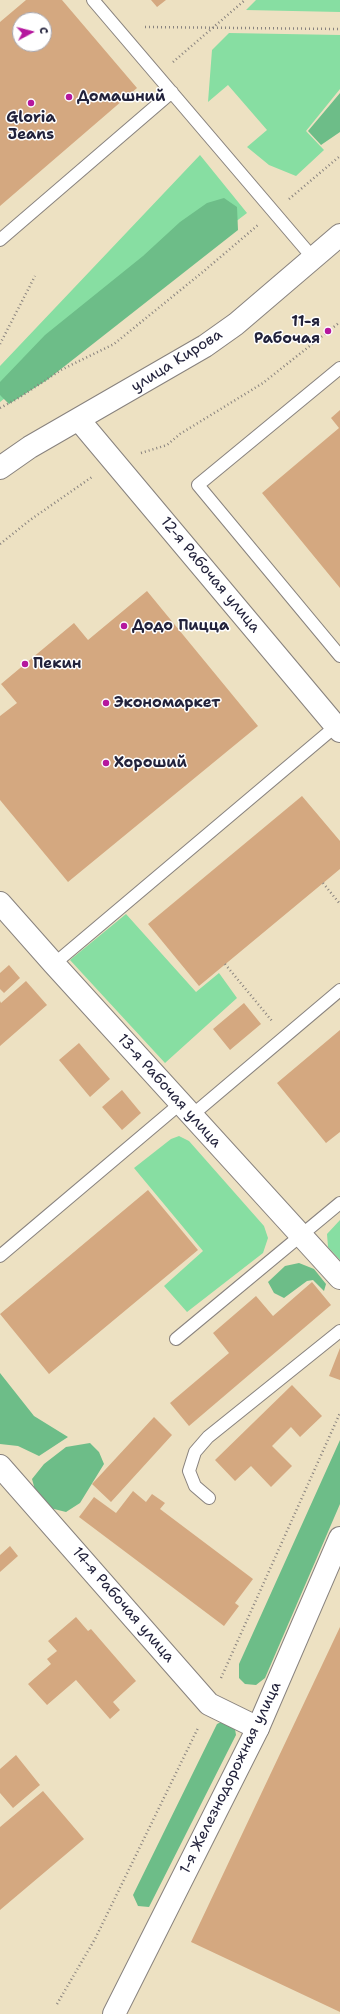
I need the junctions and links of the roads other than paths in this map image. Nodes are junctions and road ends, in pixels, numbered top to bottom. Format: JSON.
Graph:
{"nodes":[{"id":1,"x":93,"y":0,"type":"edge"},
{"id":2,"x":172,"y":92,"type":"junction"},
{"id":3,"x":340,"y":235,"type":"edge"},
{"id":4,"x":0,"y":240,"type":"edge"},
{"id":5,"x":313,"y":258,"type":"junction"},
{"id":6,"x":340,"y":368,"type":"edge"},
{"id":7,"x":79,"y":420,"type":"junction"},
{"id":8,"x":0,"y":468,"type":"edge"},
{"id":9,"x":340,"y":656,"type":"edge"},
{"id":10,"x":338,"y":729,"type":"edge"},
{"id":11,"x":0,"y":902,"type":"edge"},
{"id":12,"x":54,"y":964,"type":"junction"},
{"id":13,"x":340,"y":990,"type":"edge"},
{"id":14,"x":186,"y":1110,"type":"junction"},
{"id":15,"x":340,"y":1203,"type":"edge"},
{"id":16,"x":301,"y":1235,"type":"junction"},
{"id":17,"x":0,"y":1256,"type":"edge"},
{"id":18,"x":340,"y":1278,"type":"edge"},
{"id":19,"x":340,"y":1331,"type":"edge"},
{"id":20,"x":176,"y":1339,"type":"dead end"},
{"id":21,"x":0,"y":1466,"type":"edge"},
{"id":22,"x":209,"y":1498,"type":"dead end"},
{"id":23,"x":340,"y":1538,"type":"edge"},
{"id":24,"x":258,"y":1728,"type":"junction"},
{"id":25,"x":114,"y":2014,"type":"edge"}],
"edges":[{"from":1,"to":2,"type":"lane"},
{"from":2,"to":4,"type":"lane"},
{"from":2,"to":5,"type":"lane"},
{"from":3,"to":5,"type":"street","name":"улица Кирова"},
{"from":5,"to":7,"type":"street","name":"улица Кирова"},
{"from":6,"to":9,"type":"lane"},
{"from":7,"to":8,"type":"street","name":"улица Кирова"},
{"from":7,"to":10,"type":"street","name":"12-я Рабочая улица"},
{"from":10,"to":12,"type":"lane"},
{"from":11,"to":12,"type":"street","name":"13-я Рабочая улица"},
{"from":12,"to":14,"type":"street","name":"13-я Рабочая улица"},
{"from":13,"to":14,"type":"lane"},
{"from":14,"to":16,"type":"street","name":"13-я Рабочая улица"},
{"from":14,"to":17,"type":"lane"},
{"from":15,"to":16,"type":"lane"},
{"from":16,"to":18,"type":"street","name":"13-я Рабочая улица"},
{"from":16,"to":20,"type":"lane"},
{"from":19,"to":22,"type":"lane"},
{"from":21,"to":24,"type":"street","name":"14-я Рабочая улица"},
{"from":23,"to":24,"type":"street","name":"1-я Железнодорожная улица"},
{"from":24,"to":25,"type":"street","name":"1-я Железнодорожная улица"}]}
